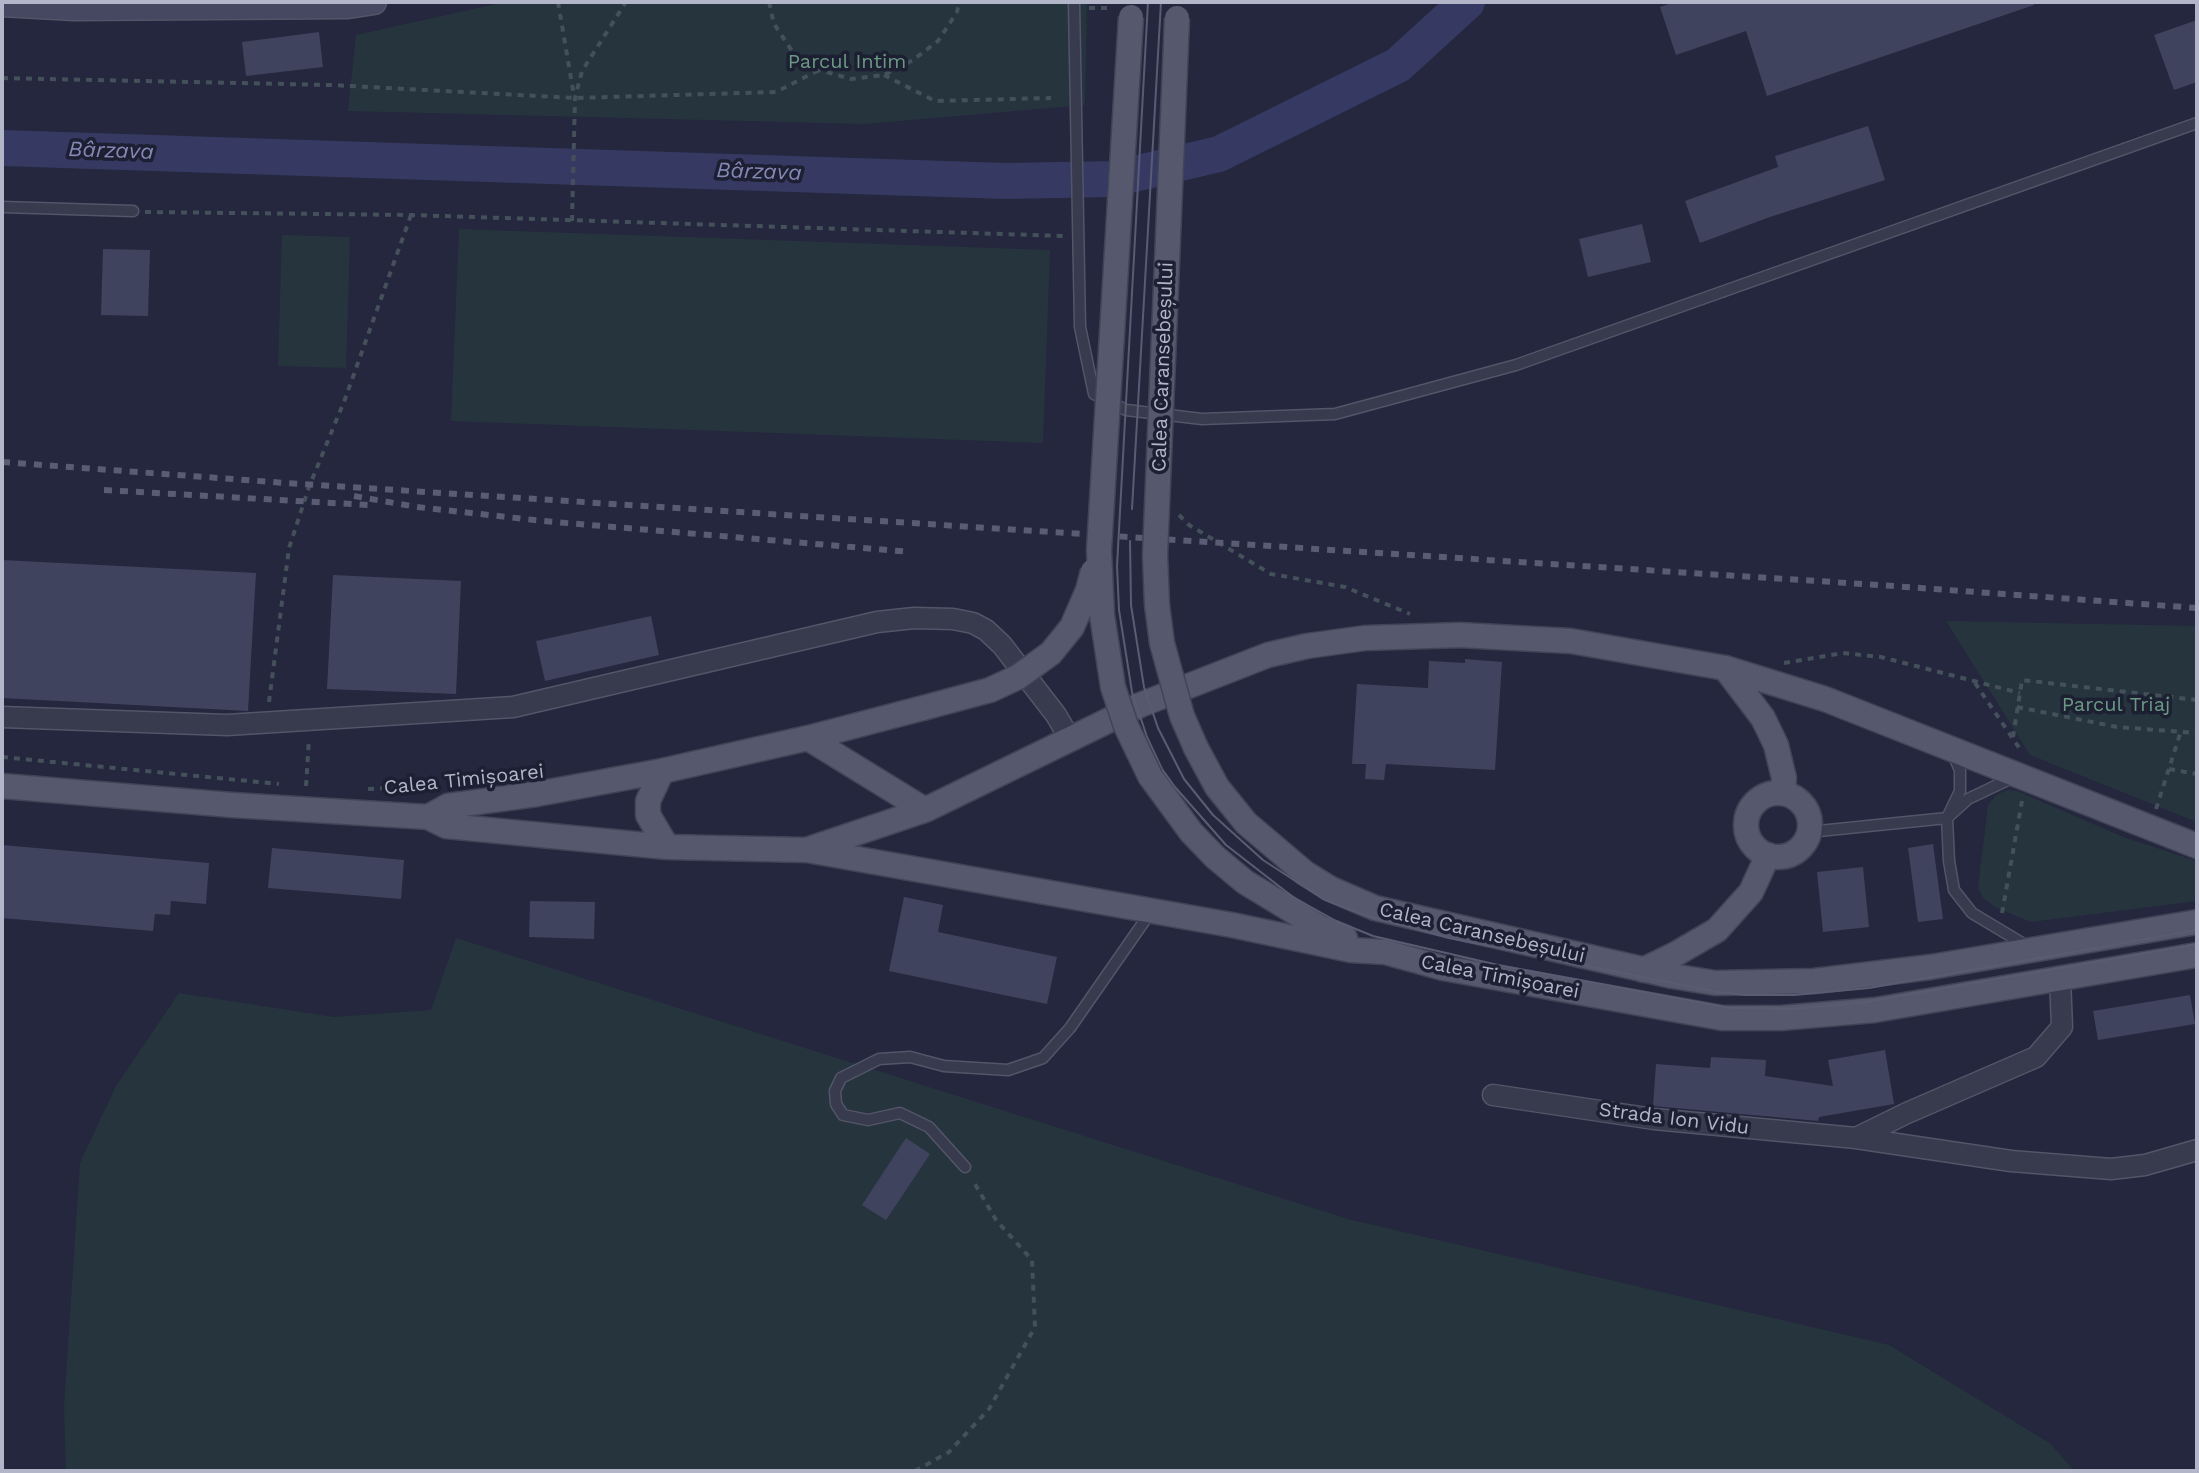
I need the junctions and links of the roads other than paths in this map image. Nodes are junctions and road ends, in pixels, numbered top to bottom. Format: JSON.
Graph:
{"nodes":[{"id":1,"x":374,"y":2,"type":"edge"},
{"id":2,"x":2,"y":4,"type":"edge"},
{"id":3,"x":197,"y":5,"type":"edge"},
{"id":4,"x":1074,"y":5,"type":"edge"},
{"id":5,"x":1126,"y":9,"type":"edge"},
{"id":6,"x":1177,"y":10,"type":"edge"},
{"id":7,"x":2197,"y":123,"type":"edge"},
{"id":8,"x":2,"y":207,"type":"edge"},
{"id":9,"x":133,"y":211,"type":"road end"},
{"id":10,"x":1099,"y":550,"type":"junction"},
{"id":11,"x":1725,"y":668,"type":"junction"},
{"id":12,"x":2,"y":717,"type":"edge"},
{"id":13,"x":808,"y":738,"type":"junction"},
{"id":14,"x":1070,"y":739,"type":"junction"},
{"id":15,"x":1951,"y":749,"type":"junction"},
{"id":16,"x":662,"y":771,"type":"junction"},
{"id":17,"x":2022,"y":777,"type":"junction"},
{"id":18,"x":882,"y":784,"type":"junction"},
{"id":19,"x":2,"y":786,"type":"edge"},
{"id":20,"x":1783,"y":793,"type":"junction"},
{"id":21,"x":925,"y":810,"type":"junction"},
{"id":22,"x":428,"y":817,"type":"junction"},
{"id":23,"x":1947,"y":818,"type":"junction"},
{"id":24,"x":878,"y":826,"type":"junction"},
{"id":25,"x":1809,"y":832,"type":"junction"},
{"id":26,"x":2197,"y":846,"type":"edge"},
{"id":27,"x":667,"y":847,"type":"junction"},
{"id":28,"x":807,"y":850,"type":"junction"},
{"id":29,"x":1768,"y":855,"type":"junction"},
{"id":30,"x":1151,"y":911,"type":"junction"},
{"id":31,"x":2197,"y":922,"type":"edge"},
{"id":32,"x":2032,"y":949,"type":"junction"},
{"id":33,"x":1385,"y":952,"type":"junction"},
{"id":34,"x":2197,"y":955,"type":"edge"},
{"id":35,"x":1643,"y":970,"type":"junction"},
{"id":36,"x":2060,"y":978,"type":"junction"},
{"id":37,"x":1493,"y":1095,"type":"dead end"},
{"id":38,"x":1856,"y":1138,"type":"junction"},
{"id":39,"x":2197,"y":1150,"type":"edge"},
{"id":40,"x":965,"y":1167,"type":"road end"}],
"edges":[{"from":1,"to":3,"type":"street"},
{"from":2,"to":3,"type":"street"},
{"from":4,"to":7,"type":"lane"},
{"from":5,"to":10,"type":"main road","name":"Calea Caransebeșului","bridge":true},
{"from":6,"to":35,"type":"main road","name":"Calea Caransebeșului","bridge":true},
{"from":8,"to":9,"type":"lane"},
{"from":10,"to":13,"type":"main road","name":"Calea Timișoarei","bridge":true},
{"from":10,"to":33,"type":"main road","name":"Calea Caransebeșului","bridge":true},
{"from":11,"to":14,"type":"main road","name":"Calea Timișoarei"},
{"from":11,"to":15,"type":"main road","name":"Calea Timișoarei"},
{"from":11,"to":20,"type":"main road"},
{"from":12,"to":14,"type":"street"},
{"from":13,"to":16,"type":"main road","name":"Calea Timișoarei"},
{"from":13,"to":18,"type":"main road"},
{"from":14,"to":21,"type":"main road","name":"Calea Timișoarei"},
{"from":15,"to":17,"type":"main road","name":"Calea Timișoarei"},
{"from":15,"to":23,"type":"lane"},
{"from":16,"to":22,"type":"main road","name":"Calea Timișoarei"},
{"from":16,"to":27,"type":"main road"},
{"from":17,"to":23,"type":"lane"},
{"from":17,"to":26,"type":"main road","name":"Calea Timișoarei"},
{"from":18,"to":21,"type":"main road"},
{"from":18,"to":24,"type":"main road"},
{"from":19,"to":22,"type":"main road","name":"Calea Timișoarei"},
{"from":20,"to":25,"type":"main road"},
{"from":20,"to":29,"type":"main road"},
{"from":21,"to":24,"type":"main road","name":"Calea Timișoarei"},
{"from":22,"to":27,"type":"main road","name":"Calea Timișoarei"},
{"from":23,"to":25,"type":"lane"},
{"from":23,"to":32,"type":"lane"},
{"from":24,"to":28,"type":"main road","name":"Calea Timișoarei"},
{"from":25,"to":29,"type":"main road"},
{"from":27,"to":28,"type":"main road","name":"Calea Timișoarei"},
{"from":28,"to":30,"type":"main road","name":"Calea Timișoarei"},
{"from":29,"to":35,"type":"main road"},
{"from":30,"to":33,"type":"main road","name":"Calea Timișoarei"},
{"from":30,"to":40,"type":"lane"},
{"from":31,"to":32,"type":"main road","name":"Calea Caransebeșului"},
{"from":32,"to":35,"type":"main road","name":"Calea Caransebeșului"},
{"from":33,"to":36,"type":"main road","name":"Calea Timișoarei"},
{"from":34,"to":36,"type":"main road","name":"Calea Timișoarei"},
{"from":36,"to":38,"type":"street"},
{"from":37,"to":38,"type":"street","name":"Strada Ion Vidu"},
{"from":38,"to":39,"type":"street","name":"Strada Ion Vidu"}]}
